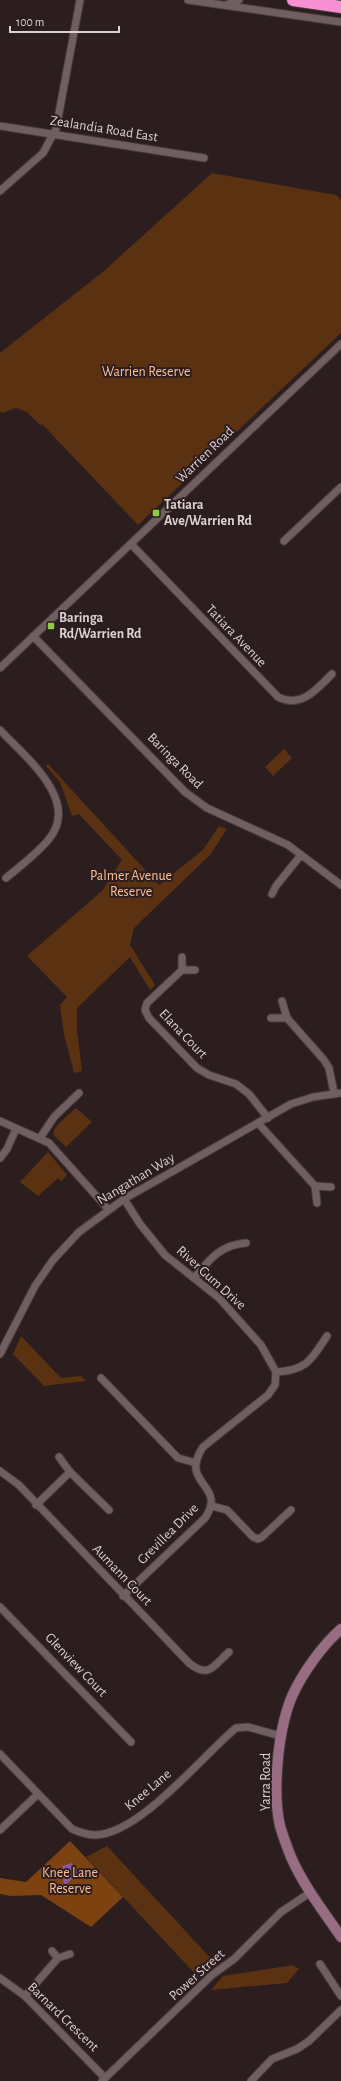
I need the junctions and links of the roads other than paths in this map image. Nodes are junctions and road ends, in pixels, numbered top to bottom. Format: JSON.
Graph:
{"nodes":[{"id":1,"x":80,"y":0,"type":"edge"},
{"id":2,"x":188,"y":0,"type":"edge"},
{"id":3,"x":239,"y":0,"type":"edge"},
{"id":4,"x":293,"y":0,"type":"edge"},
{"id":5,"x":225,"y":5,"type":"junction"},
{"id":6,"x":341,"y":7,"type":"edge"},
{"id":7,"x":341,"y":22,"type":"edge"},
{"id":8,"x":0,"y":126,"type":"edge"},
{"id":9,"x":54,"y":135,"type":"junction"},
{"id":10,"x":204,"y":158,"type":"dead end"},
{"id":11,"x":0,"y":191,"type":"edge"},
{"id":12,"x":341,"y":344,"type":"edge"},
{"id":13,"x":341,"y":487,"type":"edge"},
{"id":14,"x":284,"y":541,"type":"dead end"},
{"id":15,"x":131,"y":544,"type":"junction"},
{"id":16,"x":33,"y":636,"type":"junction"},
{"id":17,"x":0,"y":668,"type":"edge"},
{"id":18,"x":332,"y":674,"type":"dead end"},
{"id":19,"x":0,"y":730,"type":"edge"},
{"id":20,"x":301,"y":855,"type":"junction"},
{"id":21,"x":6,"y":878,"type":"dead end"},
{"id":22,"x":341,"y":885,"type":"edge"},
{"id":23,"x":272,"y":894,"type":"dead end"},
{"id":24,"x":182,"y":957,"type":"dead end"},
{"id":25,"x":182,"y":970,"type":"junction"},
{"id":26,"x":195,"y":970,"type":"dead end"},
{"id":27,"x":282,"y":1002,"type":"dead end"},
{"id":28,"x":271,"y":1018,"type":"dead end"},
{"id":29,"x":287,"y":1018,"type":"junction"},
{"id":30,"x":79,"y":1093,"type":"dead end"},
{"id":31,"x":337,"y":1093,"type":"edge"},
{"id":32,"x":268,"y":1118,"type":"junction"},
{"id":33,"x":0,"y":1121,"type":"edge"},
{"id":34,"x":258,"y":1123,"type":"junction"},
{"id":35,"x":16,"y":1129,"type":"junction"},
{"id":36,"x":40,"y":1138,"type":"junction"},
{"id":37,"x":0,"y":1158,"type":"edge"},
{"id":38,"x":315,"y":1186,"type":"junction"},
{"id":39,"x":331,"y":1187,"type":"dead end"},
{"id":40,"x":124,"y":1199,"type":"junction"},
{"id":41,"x":317,"y":1202,"type":"dead end"},
{"id":42,"x":108,"y":1209,"type":"junction"},
{"id":43,"x":246,"y":1243,"type":"dead end"},
{"id":44,"x":194,"y":1278,"type":"junction"},
{"id":45,"x":327,"y":1336,"type":"dead end"},
{"id":46,"x":0,"y":1354,"type":"edge"},
{"id":47,"x":276,"y":1372,"type":"junction"},
{"id":48,"x":101,"y":1378,"type":"dead end"},
{"id":49,"x":59,"y":1457,"type":"dead end"},
{"id":50,"x":196,"y":1463,"type":"junction"},
{"id":51,"x":0,"y":1471,"type":"edge"},
{"id":52,"x":70,"y":1472,"type":"junction"},
{"id":53,"x":36,"y":1505,"type":"junction"},
{"id":54,"x":212,"y":1506,"type":"junction"},
{"id":55,"x":109,"y":1510,"type":"dead end"},
{"id":56,"x":291,"y":1510,"type":"dead end"},
{"id":57,"x":123,"y":1596,"type":"junction"},
{"id":58,"x":0,"y":1607,"type":"edge"},
{"id":59,"x":341,"y":1628,"type":"edge"},
{"id":60,"x":229,"y":1652,"type":"dead end"},
{"id":61,"x":281,"y":1736,"type":"junction"},
{"id":62,"x":131,"y":1742,"type":"dead end"},
{"id":63,"x":0,"y":1754,"type":"edge"},
{"id":64,"x":38,"y":1794,"type":"junction"},
{"id":65,"x":0,"y":1830,"type":"edge"},
{"id":66,"x":311,"y":1892,"type":"junction"},
{"id":67,"x":341,"y":1936,"type":"edge"},
{"id":68,"x":52,"y":1951,"type":"dead end"},
{"id":69,"x":70,"y":1954,"type":"dead end"},
{"id":70,"x":58,"y":1958,"type":"junction"},
{"id":71,"x":320,"y":1964,"type":"dead end"},
{"id":72,"x":0,"y":1978,"type":"edge"},
{"id":73,"x":25,"y":1996,"type":"junction"},
{"id":74,"x":341,"y":1996,"type":"edge"},
{"id":75,"x":341,"y":2010,"type":"edge"},
{"id":76,"x":104,"y":2079,"type":"edge"},
{"id":77,"x":251,"y":2081,"type":"edge"}],
"edges":[{"from":1,"to":9,"type":"street"},
{"from":2,"to":5,"type":"street"},
{"from":3,"to":5,"type":"street"},
{"from":4,"to":6,"type":"highway"},
{"from":5,"to":7,"type":"street"},
{"from":8,"to":9,"type":"street","name":"Zealandia Road East"},
{"from":9,"to":10,"type":"street","name":"Zealandia Road East"},
{"from":9,"to":11,"type":"street"},
{"from":12,"to":15,"type":"street","name":"Warrien Road"},
{"from":13,"to":14,"type":"street"},
{"from":15,"to":16,"type":"street","name":"Warrien Road"},
{"from":15,"to":18,"type":"street","name":"Tatiara Avenue"},
{"from":16,"to":17,"type":"street","name":"Warrien Road"},
{"from":16,"to":20,"type":"street","name":"Baringa Road"},
{"from":19,"to":21,"type":"street"},
{"from":20,"to":22,"type":"street","name":"Baringa Road"},
{"from":20,"to":23,"type":"street"},
{"from":24,"to":25,"type":"street"},
{"from":25,"to":26,"type":"street"},
{"from":25,"to":32,"type":"street","name":"Elana Court"},
{"from":27,"to":29,"type":"street"},
{"from":28,"to":29,"type":"street"},
{"from":29,"to":31,"type":"street"},
{"from":30,"to":36,"type":"street"},
{"from":31,"to":32,"type":"street","name":"Nangathan Way"},
{"from":32,"to":34,"type":"street","name":"Nangathan Way"},
{"from":33,"to":35,"type":"street"},
{"from":34,"to":38,"type":"street"},
{"from":34,"to":40,"type":"street","name":"Nangathan Way"},
{"from":35,"to":36,"type":"street"},
{"from":35,"to":37,"type":"street"},
{"from":36,"to":42,"type":"street"},
{"from":38,"to":39,"type":"street"},
{"from":38,"to":41,"type":"street"},
{"from":40,"to":42,"type":"street","name":"Nangathan Way"},
{"from":40,"to":44,"type":"street","name":"River Gum Drive"},
{"from":42,"to":46,"type":"street","name":"Nangathan Way"},
{"from":43,"to":44,"type":"street"},
{"from":44,"to":47,"type":"street","name":"River Gum Drive"},
{"from":45,"to":47,"type":"street"},
{"from":47,"to":50,"type":"street"},
{"from":48,"to":50,"type":"street"},
{"from":49,"to":52,"type":"street"},
{"from":50,"to":54,"type":"street"},
{"from":51,"to":53,"type":"street","name":"Aumann Court"},
{"from":52,"to":53,"type":"street"},
{"from":52,"to":55,"type":"street"},
{"from":53,"to":57,"type":"street","name":"Aumann Court"},
{"from":54,"to":56,"type":"street"},
{"from":54,"to":57,"type":"street","name":"Grevillea Drive"},
{"from":57,"to":60,"type":"street","name":"Aumann Court"},
{"from":58,"to":62,"type":"street","name":"Glenview Court"},
{"from":59,"to":61,"type":"main road","name":"Yarra Road"},
{"from":61,"to":64,"type":"street","name":"Knee Lane"},
{"from":61,"to":66,"type":"main road","name":"Yarra Road"},
{"from":63,"to":64,"type":"street","name":"Knee Lane"},
{"from":64,"to":65,"type":"street"},
{"from":66,"to":67,"type":"main road","name":"Yarra Road"},
{"from":66,"to":76,"type":"street","name":"Power Street"},
{"from":68,"to":70,"type":"street"},
{"from":69,"to":70,"type":"street"},
{"from":70,"to":73,"type":"street"},
{"from":71,"to":74,"type":"street"},
{"from":72,"to":73,"type":"street","name":"Barnard Crescent"},
{"from":73,"to":76,"type":"street","name":"Barnard Crescent"},
{"from":75,"to":77,"type":"street"}]}
